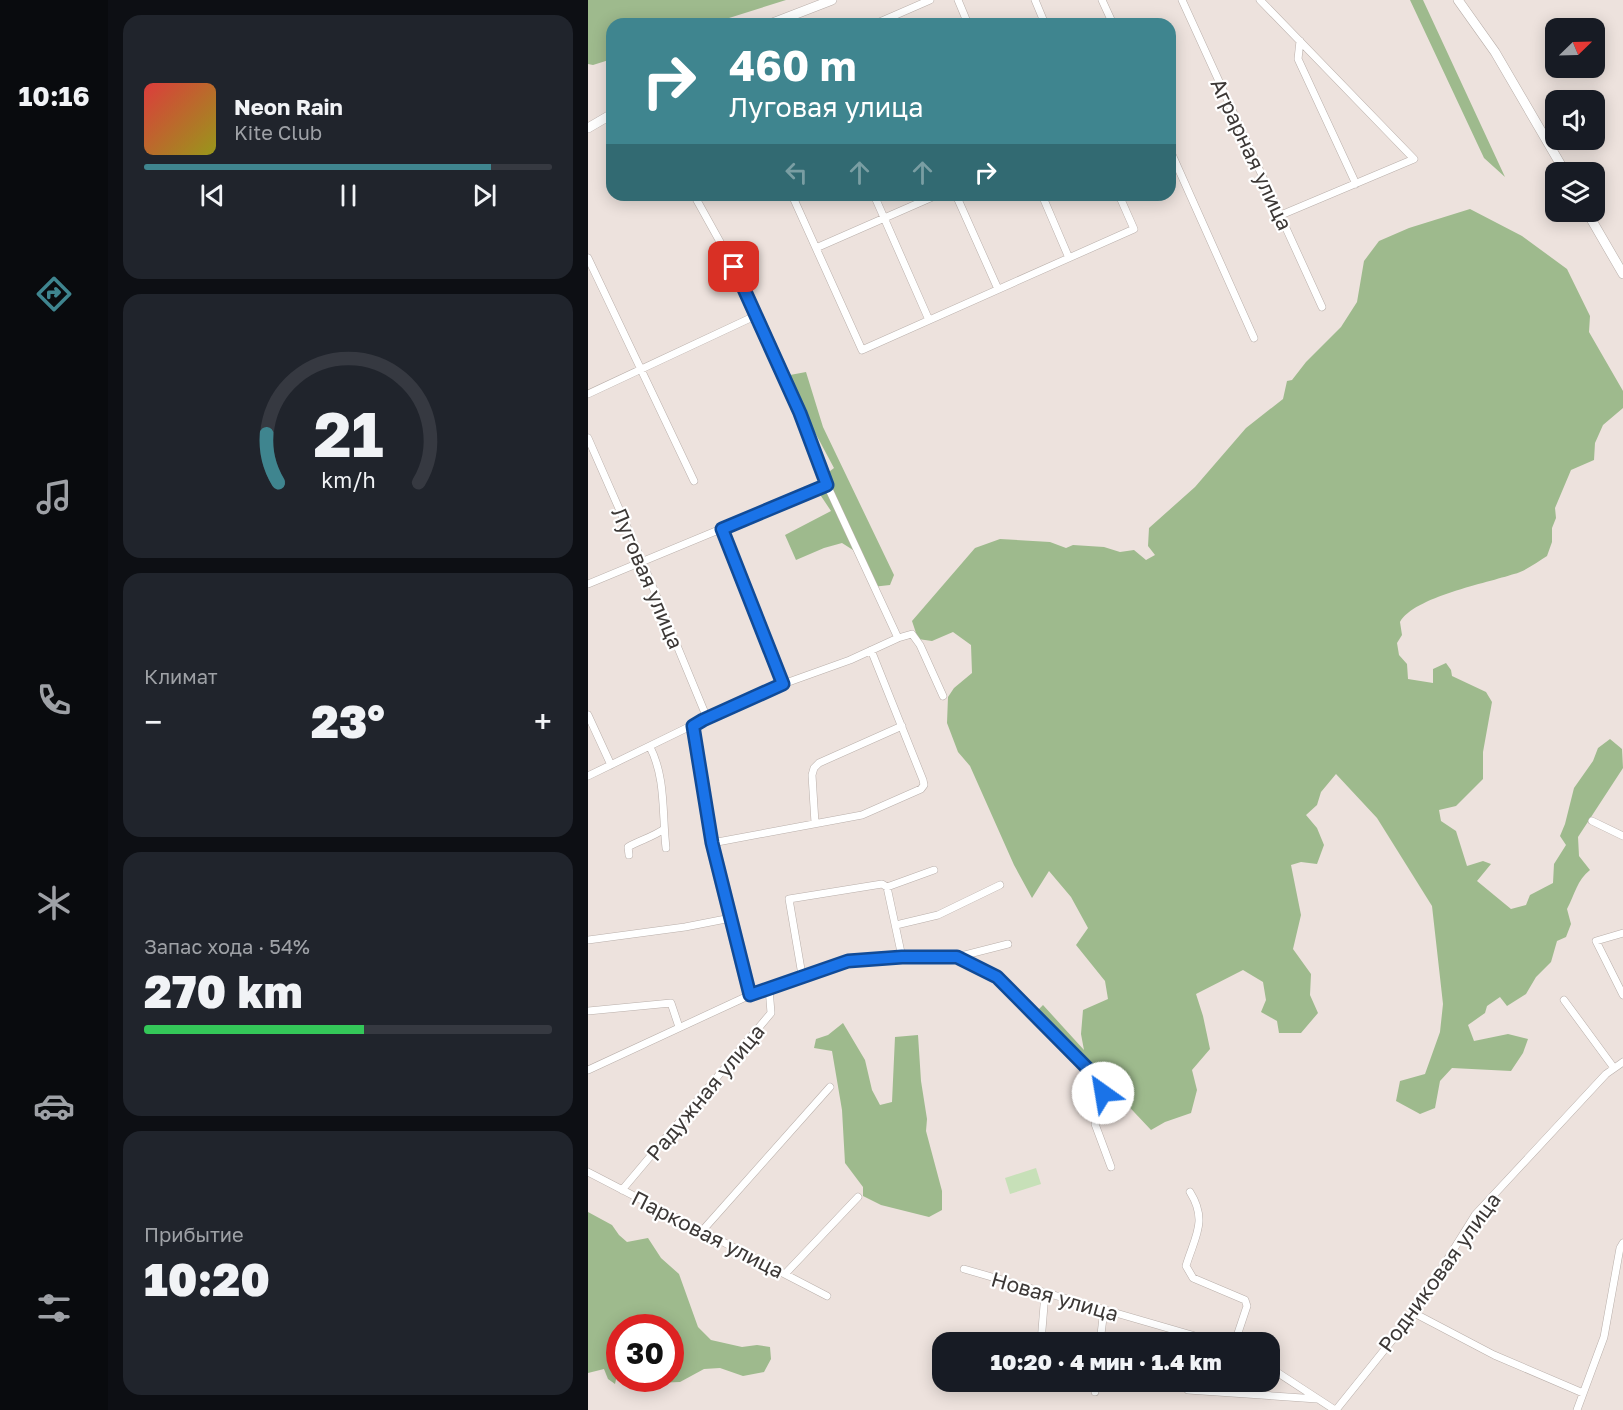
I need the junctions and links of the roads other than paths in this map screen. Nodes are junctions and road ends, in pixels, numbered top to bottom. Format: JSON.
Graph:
{"nodes":[{"id":1,"x":832,"y":0,"type":"edge"},
{"id":2,"x":930,"y":0,"type":"edge"},
{"id":3,"x":958,"y":0,"type":"edge"},
{"id":4,"x":1035,"y":0,"type":"edge"},
{"id":5,"x":1102,"y":0,"type":"edge"},
{"id":6,"x":1182,"y":0,"type":"edge"},
{"id":7,"x":1260,"y":0,"type":"edge"},
{"id":8,"x":1458,"y":0,"type":"edge"},
{"id":9,"x":786,"y":18,"type":"edge"},
{"id":10,"x":890,"y":18,"type":"edge"},
{"id":11,"x":966,"y":18,"type":"edge"},
{"id":12,"x":1042,"y":18,"type":"edge"},
{"id":13,"x":1110,"y":18,"type":"edge"},
{"id":14,"x":1300,"y":41,"type":"junction"},
{"id":15,"x":606,"y":118,"type":"edge"},
{"id":16,"x":588,"y":128,"type":"edge"},
{"id":17,"x":1558,"y":162,"type":"edge"},
{"id":18,"x":1176,"y":163,"type":"edge"},
{"id":19,"x":1356,"y":184,"type":"junction"},
{"id":20,"x":697,"y":201,"type":"edge"},
{"id":21,"x":795,"y":201,"type":"edge"},
{"id":22,"x":877,"y":201,"type":"edge"},
{"id":23,"x":923,"y":201,"type":"edge"},
{"id":24,"x":959,"y":201,"type":"edge"},
{"id":25,"x":1045,"y":201,"type":"edge"},
{"id":26,"x":1122,"y":201,"type":"edge"},
{"id":27,"x":1281,"y":215,"type":"junction"},
{"id":28,"x":884,"y":217,"type":"junction"},
{"id":29,"x":1593,"y":222,"type":"edge"},
{"id":30,"x":816,"y":248,"type":"junction"},
{"id":31,"x":588,"y":258,"type":"edge"},
{"id":32,"x":1069,"y":258,"type":"junction"},
{"id":33,"x":1623,"y":274,"type":"edge"},
{"id":34,"x":998,"y":289,"type":"junction"},
{"id":35,"x":1322,"y":308,"type":"dead end"},
{"id":36,"x":757,"y":315,"type":"junction"},
{"id":37,"x":929,"y":320,"type":"junction"},
{"id":38,"x":1254,"y":338,"type":"dead end"},
{"id":39,"x":642,"y":368,"type":"junction"},
{"id":40,"x":588,"y":394,"type":"edge"},
{"id":41,"x":588,"y":438,"type":"edge"},
{"id":42,"x":694,"y":481,"type":"dead end"},
{"id":43,"x":827,"y":485,"type":"junction"},
{"id":44,"x":722,"y":529,"type":"junction"},
{"id":45,"x":642,"y":561,"type":"junction"},
{"id":46,"x":588,"y":584,"type":"edge"},
{"id":47,"x":898,"y":638,"type":"junction"},
{"id":48,"x":871,"y":650,"type":"junction"},
{"id":49,"x":783,"y":684,"type":"junction"},
{"id":50,"x":943,"y":696,"type":"dead end"},
{"id":51,"x":588,"y":715,"type":"edge"},
{"id":52,"x":707,"y":718,"type":"junction"},
{"id":53,"x":693,"y":726,"type":"junction"},
{"id":54,"x":902,"y":726,"type":"junction"},
{"id":55,"x":650,"y":747,"type":"junction"},
{"id":56,"x":611,"y":765,"type":"junction"},
{"id":57,"x":588,"y":776,"type":"edge"},
{"id":58,"x":1593,"y":821,"type":"dead end"},
{"id":59,"x":815,"y":823,"type":"junction"},
{"id":60,"x":664,"y":829,"type":"junction"},
{"id":61,"x":1623,"y":836,"type":"edge"},
{"id":62,"x":712,"y":843,"type":"junction"},
{"id":63,"x":666,"y":848,"type":"dead end"},
{"id":64,"x":629,"y":855,"type":"dead end"},
{"id":65,"x":934,"y":870,"type":"dead end"},
{"id":66,"x":999,"y":885,"type":"dead end"},
{"id":67,"x":887,"y":887,"type":"junction"},
{"id":68,"x":731,"y":918,"type":"junction"},
{"id":69,"x":897,"y":925,"type":"junction"},
{"id":70,"x":1623,"y":933,"type":"edge"},
{"id":71,"x":588,"y":940,"type":"edge"},
{"id":72,"x":1008,"y":944,"type":"dead end"},
{"id":73,"x":902,"y":957,"type":"junction"},
{"id":74,"x":957,"y":957,"type":"junction"},
{"id":75,"x":802,"y":975,"type":"junction"},
{"id":76,"x":769,"y":988,"type":"junction"},
{"id":77,"x":750,"y":995,"type":"junction"},
{"id":78,"x":1623,"y":995,"type":"edge"},
{"id":79,"x":1564,"y":1000,"type":"dead end"},
{"id":80,"x":588,"y":1011,"type":"edge"},
{"id":81,"x":679,"y":1027,"type":"junction"},
{"id":82,"x":1623,"y":1062,"type":"edge"},
{"id":83,"x":1614,"y":1068,"type":"junction"},
{"id":84,"x":588,"y":1070,"type":"edge"},
{"id":85,"x":830,"y":1087,"type":"dead end"},
{"id":86,"x":1111,"y":1167,"type":"dead end"},
{"id":87,"x":588,"y":1172,"type":"edge"},
{"id":88,"x":622,"y":1190,"type":"junction"},
{"id":89,"x":1190,"y":1192,"type":"dead end"},
{"id":90,"x":858,"y":1197,"type":"dead end"},
{"id":91,"x":702,"y":1231,"type":"junction"},
{"id":92,"x":1623,"y":1243,"type":"edge"},
{"id":93,"x":964,"y":1269,"type":"dead end"},
{"id":94,"x":786,"y":1274,"type":"junction"},
{"id":95,"x":1045,"y":1293,"type":"junction"},
{"id":96,"x":827,"y":1296,"type":"dead end"},
{"id":97,"x":1104,"y":1310,"type":"junction"},
{"id":98,"x":1414,"y":1313,"type":"junction"},
{"id":99,"x":1042,"y":1332,"type":"edge"},
{"id":100,"x":1101,"y":1332,"type":"edge"},
{"id":101,"x":1181,"y":1332,"type":"edge"},
{"id":102,"x":1238,"y":1332,"type":"edge"},
{"id":103,"x":1280,"y":1374,"type":"edge"},
{"id":104,"x":1217,"y":1392,"type":"edge"},
{"id":105,"x":1583,"y":1394,"type":"junction"},
{"id":106,"x":1317,"y":1399,"type":"junction"},
{"id":107,"x":1335,"y":1410,"type":"edge"},
{"id":108,"x":1577,"y":1410,"type":"edge"}],
"edges":[{"from":1,"to":9,"type":"main road"},
{"from":2,"to":10,"type":"street"},
{"from":3,"to":11,"type":"street"},
{"from":4,"to":12,"type":"street"},
{"from":5,"to":13,"type":"street"},
{"from":6,"to":27,"type":"street","name":"Аграрная улица"},
{"from":7,"to":14,"type":"street"},
{"from":8,"to":17,"type":"main road"},
{"from":14,"to":19,"type":"street"},
{"from":14,"to":19,"type":"street"},
{"from":15,"to":16,"type":"main road"},
{"from":18,"to":38,"type":"street"},
{"from":19,"to":27,"type":"street"},
{"from":20,"to":36,"type":"street"},
{"from":21,"to":30,"type":"street"},
{"from":22,"to":28,"type":"street"},
{"from":23,"to":28,"type":"street"},
{"from":24,"to":34,"type":"street"},
{"from":25,"to":32,"type":"street"},
{"from":26,"to":32,"type":"street"},
{"from":27,"to":35,"type":"street","name":"Аграрная улица"},
{"from":28,"to":30,"type":"street"},
{"from":28,"to":37,"type":"street"},
{"from":29,"to":33,"type":"main road"},
{"from":30,"to":37,"type":"street"},
{"from":31,"to":39,"type":"street"},
{"from":32,"to":34,"type":"street"},
{"from":34,"to":37,"type":"street"},
{"from":36,"to":39,"type":"street"},
{"from":36,"to":43,"type":"street"},
{"from":39,"to":40,"type":"street"},
{"from":39,"to":42,"type":"street"},
{"from":41,"to":45,"type":"street","name":"Луговая улица"},
{"from":43,"to":44,"type":"street"},
{"from":43,"to":47,"type":"street"},
{"from":44,"to":45,"type":"street"},
{"from":44,"to":49,"type":"street"},
{"from":45,"to":46,"type":"street"},
{"from":45,"to":52,"type":"street","name":"Луговая улица"},
{"from":47,"to":48,"type":"street"},
{"from":47,"to":50,"type":"street"},
{"from":48,"to":49,"type":"street"},
{"from":48,"to":54,"type":"street"},
{"from":49,"to":52,"type":"street"},
{"from":51,"to":56,"type":"street"},
{"from":52,"to":53,"type":"street"},
{"from":53,"to":55,"type":"street"},
{"from":53,"to":62,"type":"street"},
{"from":54,"to":59,"type":"street"},
{"from":54,"to":59,"type":"street"},
{"from":55,"to":56,"type":"street"},
{"from":55,"to":60,"type":"street"},
{"from":56,"to":57,"type":"street"},
{"from":58,"to":61,"type":"street"},
{"from":59,"to":62,"type":"street"},
{"from":60,"to":63,"type":"street"},
{"from":60,"to":64,"type":"street"},
{"from":62,"to":68,"type":"street"},
{"from":65,"to":67,"type":"street"},
{"from":66,"to":69,"type":"street"},
{"from":67,"to":69,"type":"street"},
{"from":67,"to":75,"type":"street"},
{"from":68,"to":71,"type":"street"},
{"from":68,"to":77,"type":"street"},
{"from":69,"to":73,"type":"street"},
{"from":70,"to":78,"type":"street"},
{"from":72,"to":74,"type":"street"},
{"from":73,"to":74,"type":"street"},
{"from":73,"to":75,"type":"street"},
{"from":74,"to":86,"type":"street"},
{"from":75,"to":76,"type":"street"},
{"from":76,"to":77,"type":"street"},
{"from":76,"to":88,"type":"street","name":"Радужная улица"},
{"from":77,"to":81,"type":"street"},
{"from":79,"to":83,"type":"street"},
{"from":80,"to":81,"type":"street"},
{"from":81,"to":84,"type":"street"},
{"from":82,"to":83,"type":"street","name":"Родниковая улица"},
{"from":83,"to":98,"type":"street","name":"Родниковая улица"},
{"from":85,"to":91,"type":"street"},
{"from":87,"to":88,"type":"street","name":"Парковая улица"},
{"from":88,"to":91,"type":"street","name":"Парковая улица"},
{"from":89,"to":102,"type":"street"},
{"from":90,"to":94,"type":"street"},
{"from":91,"to":94,"type":"street","name":"Парковая улица"},
{"from":92,"to":105,"type":"street"},
{"from":93,"to":95,"type":"street","name":"Новая улица"},
{"from":94,"to":96,"type":"street","name":"Парковая улица"},
{"from":95,"to":97,"type":"street","name":"Новая улица"},
{"from":95,"to":99,"type":"street"},
{"from":97,"to":100,"type":"street"},
{"from":97,"to":101,"type":"street","name":"Новая улица"},
{"from":98,"to":105,"type":"street"},
{"from":98,"to":107,"type":"street","name":"Родниковая улица"},
{"from":103,"to":106,"type":"street"},
{"from":104,"to":106,"type":"street"},
{"from":105,"to":108,"type":"street"},
{"from":106,"to":107,"type":"street"}]}
